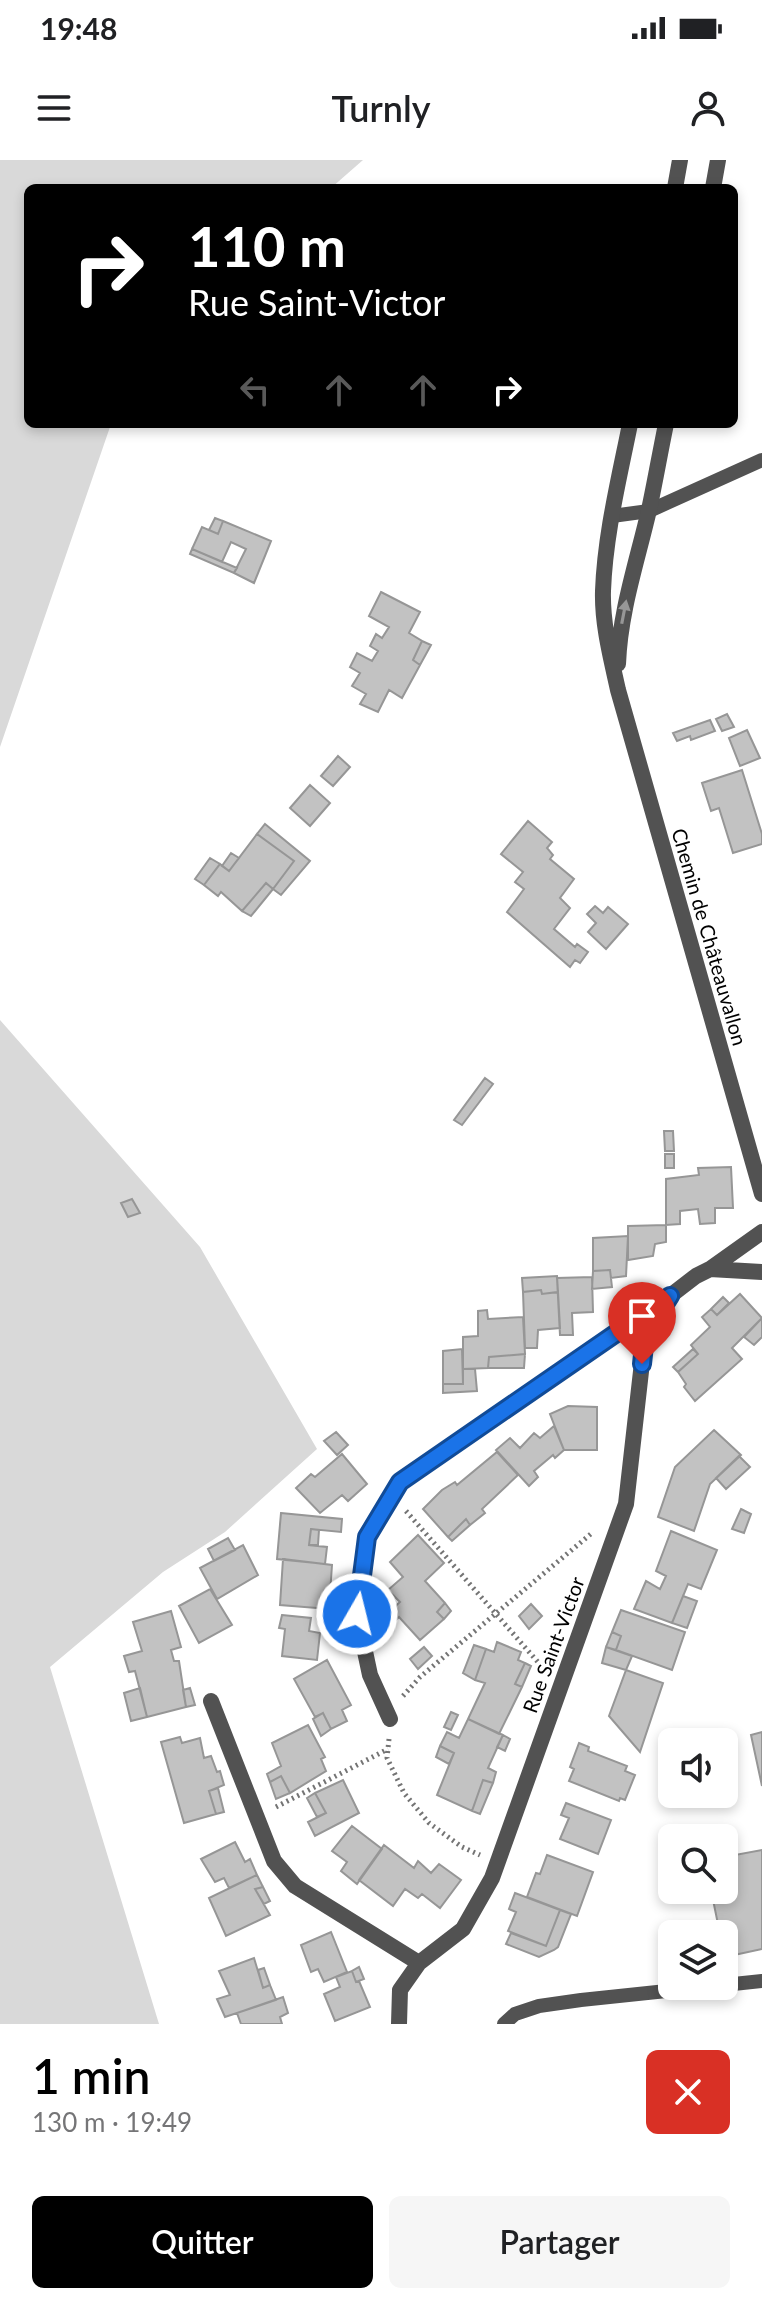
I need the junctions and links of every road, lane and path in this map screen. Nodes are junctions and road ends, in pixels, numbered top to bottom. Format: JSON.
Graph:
{"nodes":[{"id":1,"x":680,"y":160,"type":"edge"},
{"id":2,"x":718,"y":160,"type":"edge"},
{"id":3,"x":676,"y":184,"type":"edge"},
{"id":4,"x":714,"y":184,"type":"edge"},
{"id":5,"x":629,"y":428,"type":"edge"},
{"id":6,"x":665,"y":428,"type":"edge"},
{"id":7,"x":762,"y":460,"type":"edge"},
{"id":8,"x":649,"y":511,"type":"junction"},
{"id":9,"x":612,"y":516,"type":"junction"},
{"id":10,"x":618,"y":690,"type":"junction"},
{"id":11,"x":762,"y":1194,"type":"edge"},
{"id":12,"x":762,"y":1232,"type":"edge"},
{"id":13,"x":710,"y":1269,"type":"junction"},
{"id":14,"x":762,"y":1272,"type":"edge"},
{"id":15,"x":670,"y":1296,"type":"junction"},
{"id":16,"x":392,"y":1495,"type":"junction"},
{"id":17,"x":626,"y":1504,"type":"junction"},
{"id":18,"x":496,"y":1614,"type":"junction"},
{"id":19,"x":560,"y":1687,"type":"junction"},
{"id":20,"x":211,"y":1701,"type":"dead end"},
{"id":21,"x":390,"y":1719,"type":"junction"},
{"id":22,"x":388,"y":1749,"type":"junction"},
{"id":23,"x":257,"y":1816,"type":"junction"},
{"id":24,"x":497,"y":1862,"type":"junction"},
{"id":25,"x":419,"y":1963,"type":"junction"},
{"id":26,"x":762,"y":1981,"type":"edge"},
{"id":27,"x":738,"y":1984,"type":"edge"},
{"id":28,"x":658,"y":1992,"type":"edge"},
{"id":29,"x":399,"y":2024,"type":"edge"},
{"id":30,"x":504,"y":2024,"type":"edge"}],
"edges":[{"from":1,"to":3,"type":"street"},
{"from":2,"to":4,"type":"street"},
{"from":5,"to":9,"type":"street","name":"Chemin de Châteauvallon"},
{"from":6,"to":8,"type":"street","name":"Chemin de Châteauvallon"},
{"from":7,"to":8,"type":"lane"},
{"from":8,"to":9,"type":"lane"},
{"from":10,"to":8,"type":"street","name":"Chemin de Châteauvallon","one_way":true},
{"from":9,"to":10,"type":"street","name":"Chemin de Châteauvallon"},
{"from":10,"to":11,"type":"street","name":"Chemin de Châteauvallon"},
{"from":12,"to":13,"type":"street","name":"Rue Saint-Victor"},
{"from":13,"to":14,"type":"street"},
{"from":13,"to":15,"type":"street","name":"Rue Saint-Victor"},
{"from":15,"to":16,"type":"street"},
{"from":15,"to":17,"type":"street","name":"Rue Saint-Victor"},
{"from":16,"to":18,"type":"path"},
{"from":16,"to":21,"type":"street"},
{"from":17,"to":18,"type":"path"},
{"from":17,"to":19,"type":"street","name":"Rue Saint-Victor"},
{"from":18,"to":19,"type":"path"},
{"from":18,"to":21,"type":"path"},
{"from":19,"to":24,"type":"street","name":"Rue Saint-Victor"},
{"from":20,"to":23,"type":"street"},
{"from":21,"to":22,"type":"path"},
{"from":22,"to":23,"type":"path"},
{"from":22,"to":24,"type":"path"},
{"from":23,"to":25,"type":"street"},
{"from":24,"to":25,"type":"street","name":"Rue Saint-Victor"},
{"from":25,"to":29,"type":"street","name":"Rue Saint-Victor"},
{"from":26,"to":27,"type":"lane"},
{"from":28,"to":30,"type":"lane"}]}
